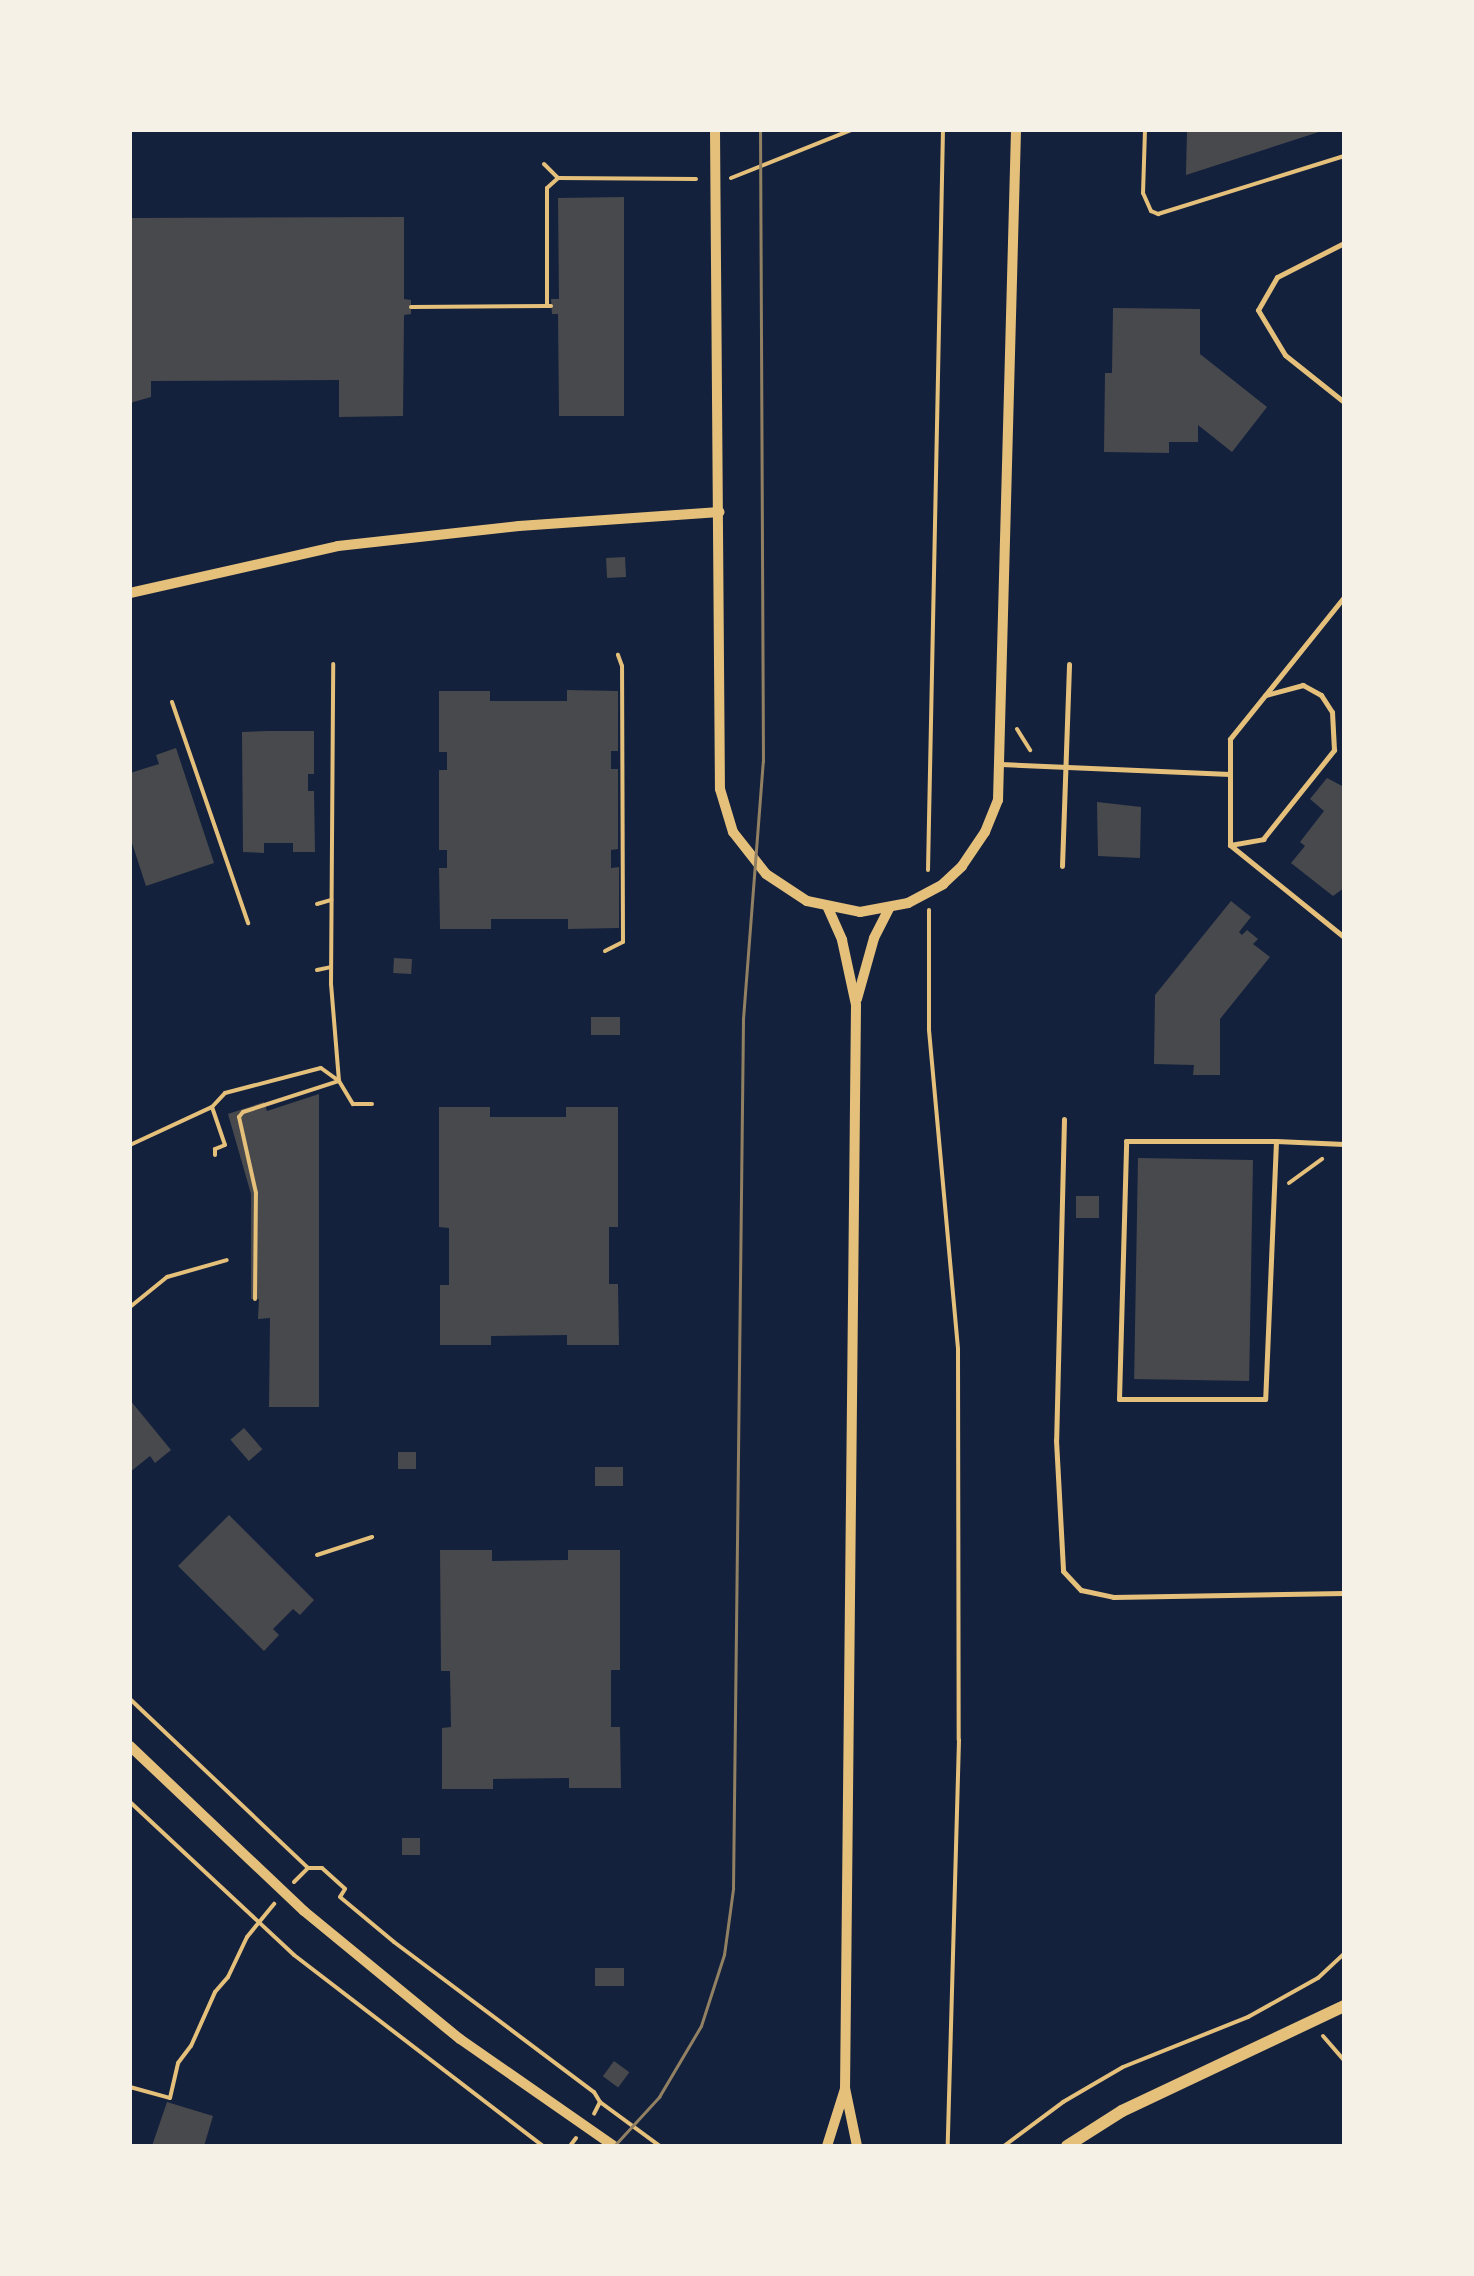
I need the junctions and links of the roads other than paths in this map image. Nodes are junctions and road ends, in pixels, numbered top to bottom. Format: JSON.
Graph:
{"nodes":[{"id":1,"x":715,"y":130,"type":"edge"},
{"id":2,"x":1016,"y":130,"type":"edge"},
{"id":3,"x":1344,"y":243,"type":"edge"},
{"id":4,"x":1344,"y":402,"type":"edge"},
{"id":5,"x":720,"y":512,"type":"junction"},
{"id":6,"x":130,"y":593,"type":"edge"},
{"id":7,"x":1344,"y":597,"type":"edge"},
{"id":8,"x":1068,"y":664,"type":"dead end"},
{"id":9,"x":1264,"y":695,"type":"junction"},
{"id":10,"x":1001,"y":764,"type":"junction"},
{"id":11,"x":1065,"y":768,"type":"junction"},
{"id":12,"x":1230,"y":774,"type":"junction"},
{"id":13,"x":1230,"y":845,"type":"junction"},
{"id":14,"x":1062,"y":866,"type":"dead end"},
{"id":15,"x":828,"y":908,"type":"junction"},
{"id":16,"x":889,"y":908,"type":"junction"},
{"id":17,"x":1344,"y":937,"type":"edge"},
{"id":18,"x":856,"y":1004,"type":"junction"},
{"id":19,"x":1064,"y":1119,"type":"dead end"},
{"id":20,"x":1276,"y":1142,"type":"junction"},
{"id":21,"x":1344,"y":1144,"type":"edge"},
{"id":22,"x":1344,"y":1593,"type":"edge"},
{"id":23,"x":130,"y":1746,"type":"edge"},
{"id":24,"x":1344,"y":2006,"type":"edge"},
{"id":25,"x":845,"y":2088,"type":"junction"},
{"id":26,"x":614,"y":2146,"type":"edge"},
{"id":27,"x":827,"y":2146,"type":"edge"},
{"id":28,"x":857,"y":2146,"type":"edge"},
{"id":29,"x":1067,"y":2146,"type":"edge"}],
"edges":[{"from":1,"to":5,"type":"street"},
{"from":2,"to":10,"type":"street"},
{"from":3,"to":4,"type":"lane"},
{"from":5,"to":6,"type":"street"},
{"from":5,"to":15,"type":"street"},
{"from":7,"to":9,"type":"lane"},
{"from":8,"to":11,"type":"lane"},
{"from":9,"to":12,"type":"lane"},
{"from":9,"to":13,"type":"lane"},
{"from":10,"to":11,"type":"lane"},
{"from":10,"to":16,"type":"street"},
{"from":11,"to":12,"type":"lane"},
{"from":11,"to":14,"type":"lane"},
{"from":12,"to":13,"type":"lane"},
{"from":13,"to":17,"type":"lane"},
{"from":15,"to":16,"type":"street"},
{"from":15,"to":18,"type":"street"},
{"from":16,"to":18,"type":"street"},
{"from":18,"to":25,"type":"street"},
{"from":19,"to":22,"type":"lane"},
{"from":20,"to":20,"type":"lane"},
{"from":20,"to":21,"type":"lane"},
{"from":23,"to":26,"type":"street"},
{"from":24,"to":29,"type":"street"},
{"from":25,"to":27,"type":"street"},
{"from":25,"to":28,"type":"street"}]}
